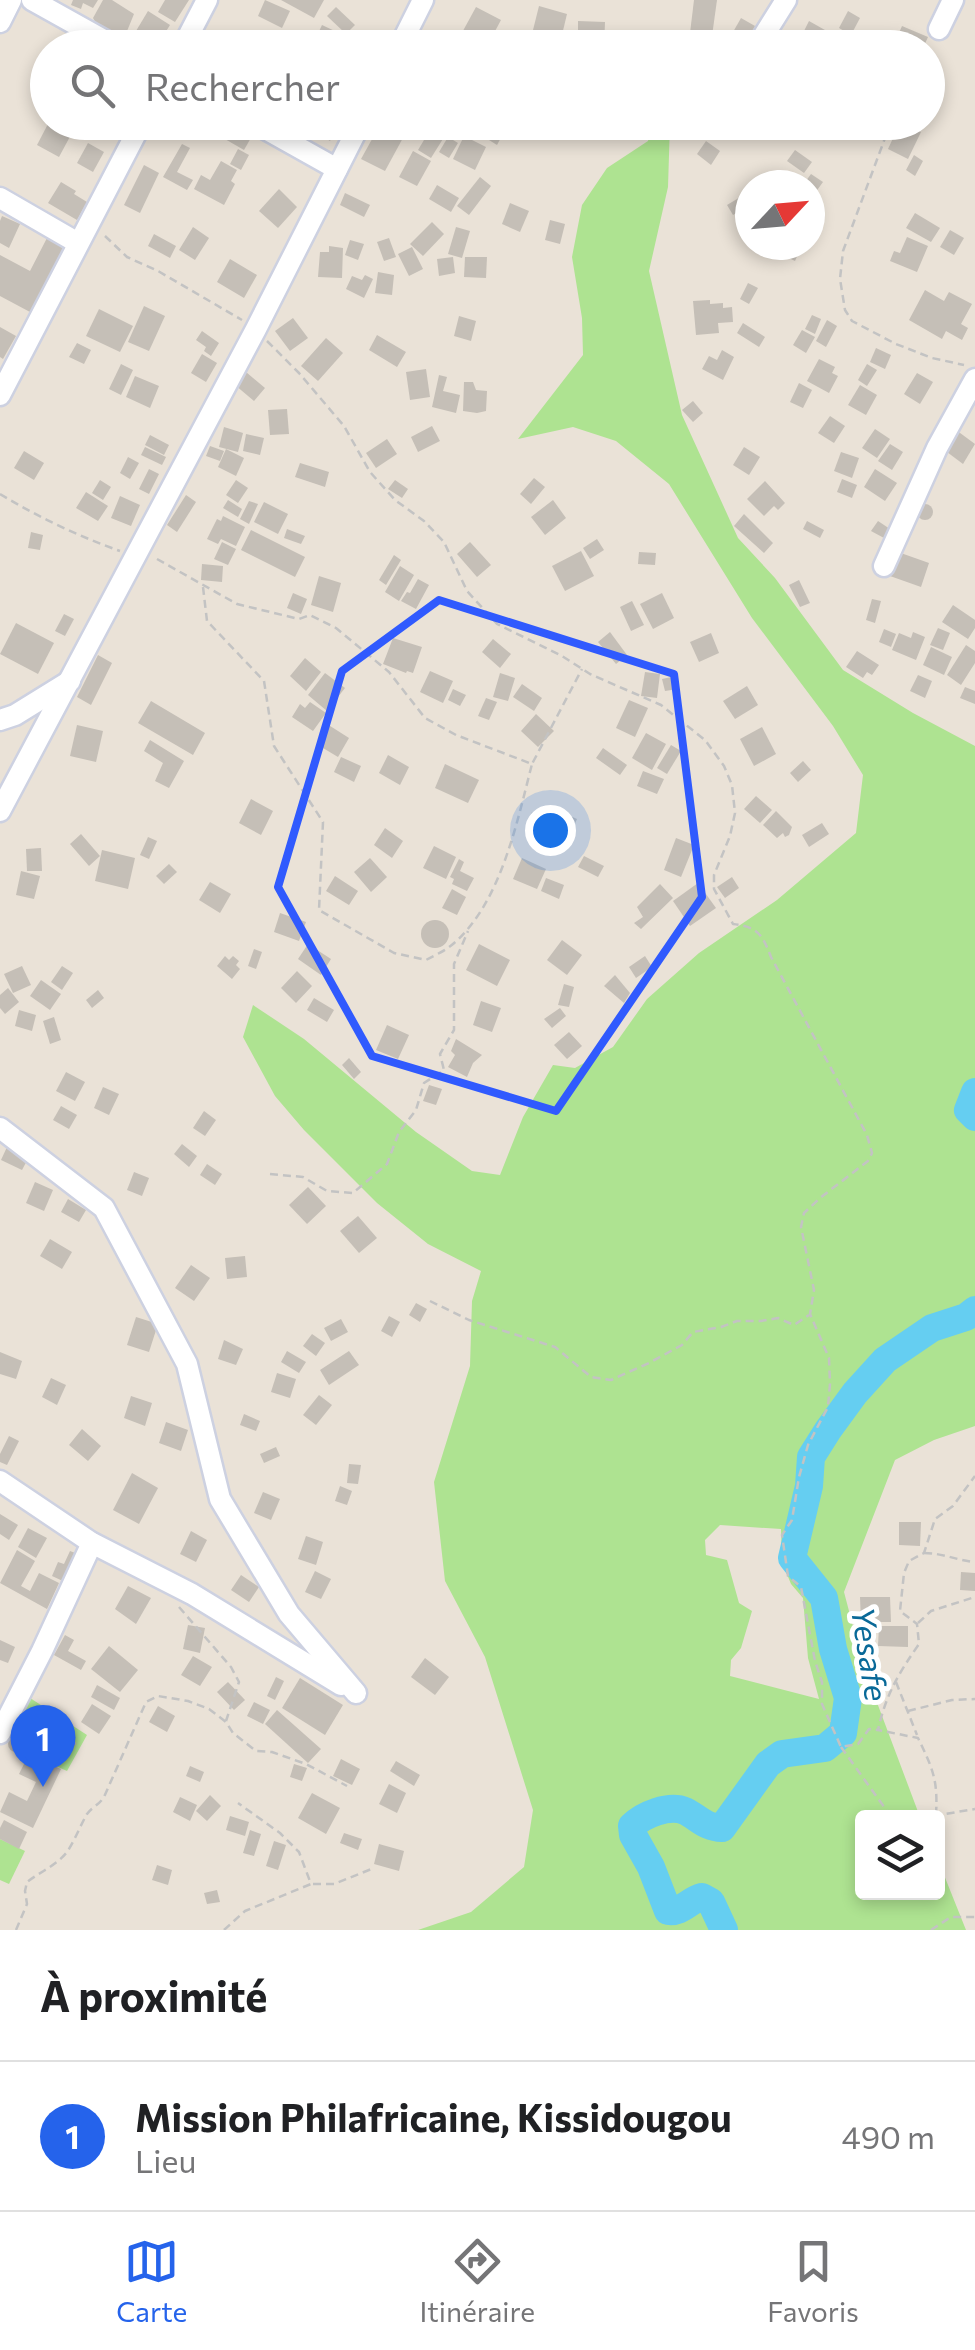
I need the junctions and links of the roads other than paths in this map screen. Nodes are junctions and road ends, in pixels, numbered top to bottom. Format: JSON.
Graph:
{"nodes":[{"id":1,"x":11,"y":0,"type":"edge"},
{"id":2,"x":32,"y":0,"type":"edge"},
{"id":3,"x":207,"y":0,"type":"edge"},
{"id":4,"x":424,"y":0,"type":"edge"},
{"id":5,"x":786,"y":0,"type":"edge"},
{"id":6,"x":952,"y":0,"type":"edge"},
{"id":7,"x":0,"y":22,"type":"edge"},
{"id":8,"x":938,"y":29,"type":"dead end"},
{"id":9,"x":86,"y":30,"type":"edge"},
{"id":10,"x":191,"y":30,"type":"edge"},
{"id":11,"x":408,"y":30,"type":"edge"},
{"id":12,"x":767,"y":30,"type":"edge"},
{"id":13,"x":132,"y":140,"type":"edge"},
{"id":14,"x":284,"y":140,"type":"edge"},
{"id":15,"x":352,"y":140,"type":"edge"},
{"id":16,"x":337,"y":170,"type":"junction"},
{"id":17,"x":0,"y":198,"type":"edge"},
{"id":18,"x":78,"y":242,"type":"junction"},
{"id":19,"x":975,"y":378,"type":"edge"},
{"id":20,"x":0,"y":396,"type":"edge"},
{"id":21,"x":884,"y":566,"type":"dead end"},
{"id":22,"x":72,"y":680,"type":"junction"},
{"id":23,"x":0,"y":720,"type":"edge"},
{"id":24,"x":0,"y":811,"type":"edge"},
{"id":25,"x":0,"y":1128,"type":"edge"},
{"id":26,"x":0,"y":1481,"type":"edge"},
{"id":27,"x":92,"y":1543,"type":"junction"},
{"id":28,"x":9,"y":1728,"type":"edge"}],
"edges":[{"from":1,"to":7,"type":"street"},
{"from":2,"to":9,"type":"street"},
{"from":3,"to":10,"type":"street"},
{"from":4,"to":11,"type":"street"},
{"from":5,"to":12,"type":"street"},
{"from":6,"to":8,"type":"street"},
{"from":13,"to":18,"type":"street"},
{"from":14,"to":16,"type":"street"},
{"from":15,"to":16,"type":"street"},
{"from":16,"to":22,"type":"street"},
{"from":17,"to":18,"type":"street"},
{"from":18,"to":20,"type":"street"},
{"from":19,"to":21,"type":"street"},
{"from":22,"to":23,"type":"street"},
{"from":22,"to":24,"type":"street"},
{"from":25,"to":27,"type":"street"},
{"from":26,"to":27,"type":"street"},
{"from":27,"to":28,"type":"street"}]}
